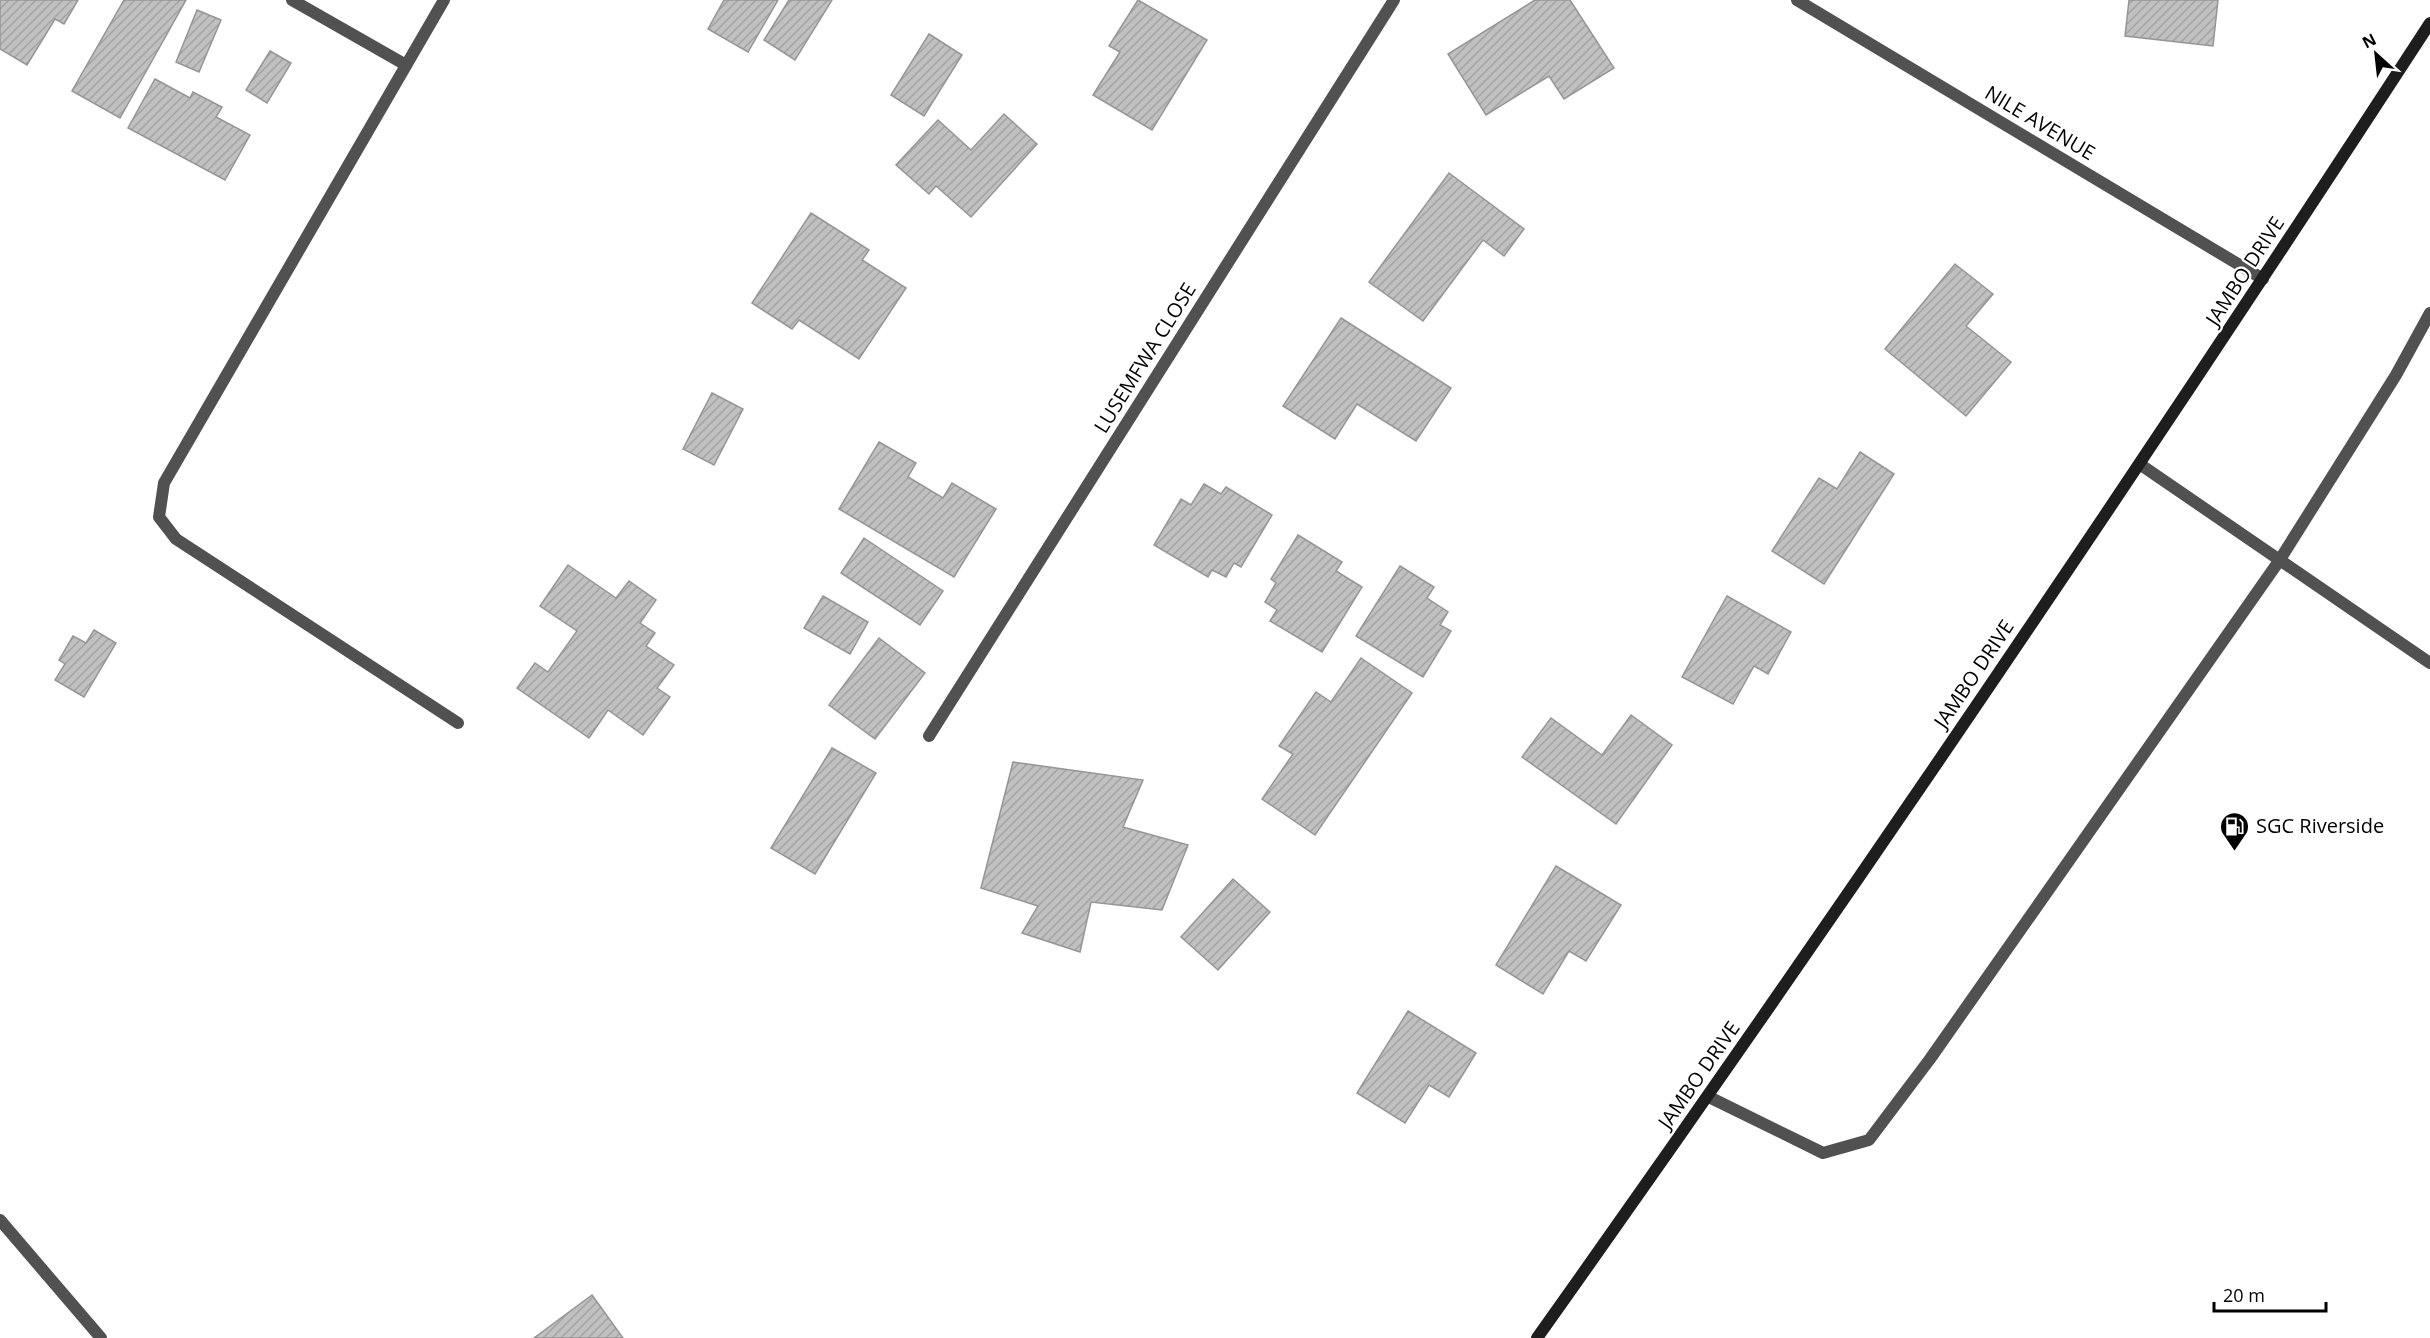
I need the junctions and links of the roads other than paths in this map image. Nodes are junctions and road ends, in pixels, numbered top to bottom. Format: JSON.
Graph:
{"nodes":[{"id":1,"x":292,"y":0,"type":"edge"},
{"id":2,"x":444,"y":0,"type":"edge"},
{"id":3,"x":1394,"y":0,"type":"edge"},
{"id":4,"x":1797,"y":0,"type":"edge"},
{"id":5,"x":2430,"y":23,"type":"edge"},
{"id":6,"x":406,"y":65,"type":"junction"},
{"id":7,"x":2263,"y":279,"type":"junction"},
{"id":8,"x":2430,"y":313,"type":"edge"},
{"id":9,"x":2140,"y":465,"type":"junction"},
{"id":10,"x":2279,"y":561,"type":"junction"},
{"id":11,"x":2430,"y":663,"type":"edge"},
{"id":12,"x":458,"y":723,"type":"dead end"},
{"id":13,"x":929,"y":736,"type":"dead end"},
{"id":14,"x":1708,"y":1097,"type":"junction"},
{"id":15,"x":0,"y":1220,"type":"edge"},
{"id":16,"x":101,"y":1338,"type":"edge"},
{"id":17,"x":1537,"y":1338,"type":"edge"}],
"edges":[{"from":1,"to":6,"type":"street"},
{"from":2,"to":6,"type":"street"},
{"from":3,"to":13,"type":"street","name":"LUSEMFWA CLOSE"},
{"from":4,"to":7,"type":"street","name":"NILE AVENUE"},
{"from":5,"to":7,"type":"main road","name":"JAMBO DRIVE"},
{"from":6,"to":12,"type":"street"},
{"from":7,"to":9,"type":"main road","name":"JAMBO DRIVE"},
{"from":8,"to":10,"type":"street"},
{"from":9,"to":10,"type":"street"},
{"from":9,"to":14,"type":"main road","name":"JAMBO DRIVE"},
{"from":10,"to":11,"type":"street"},
{"from":10,"to":14,"type":"street"},
{"from":14,"to":17,"type":"main road","name":"JAMBO DRIVE"},
{"from":15,"to":16,"type":"street"}]}
